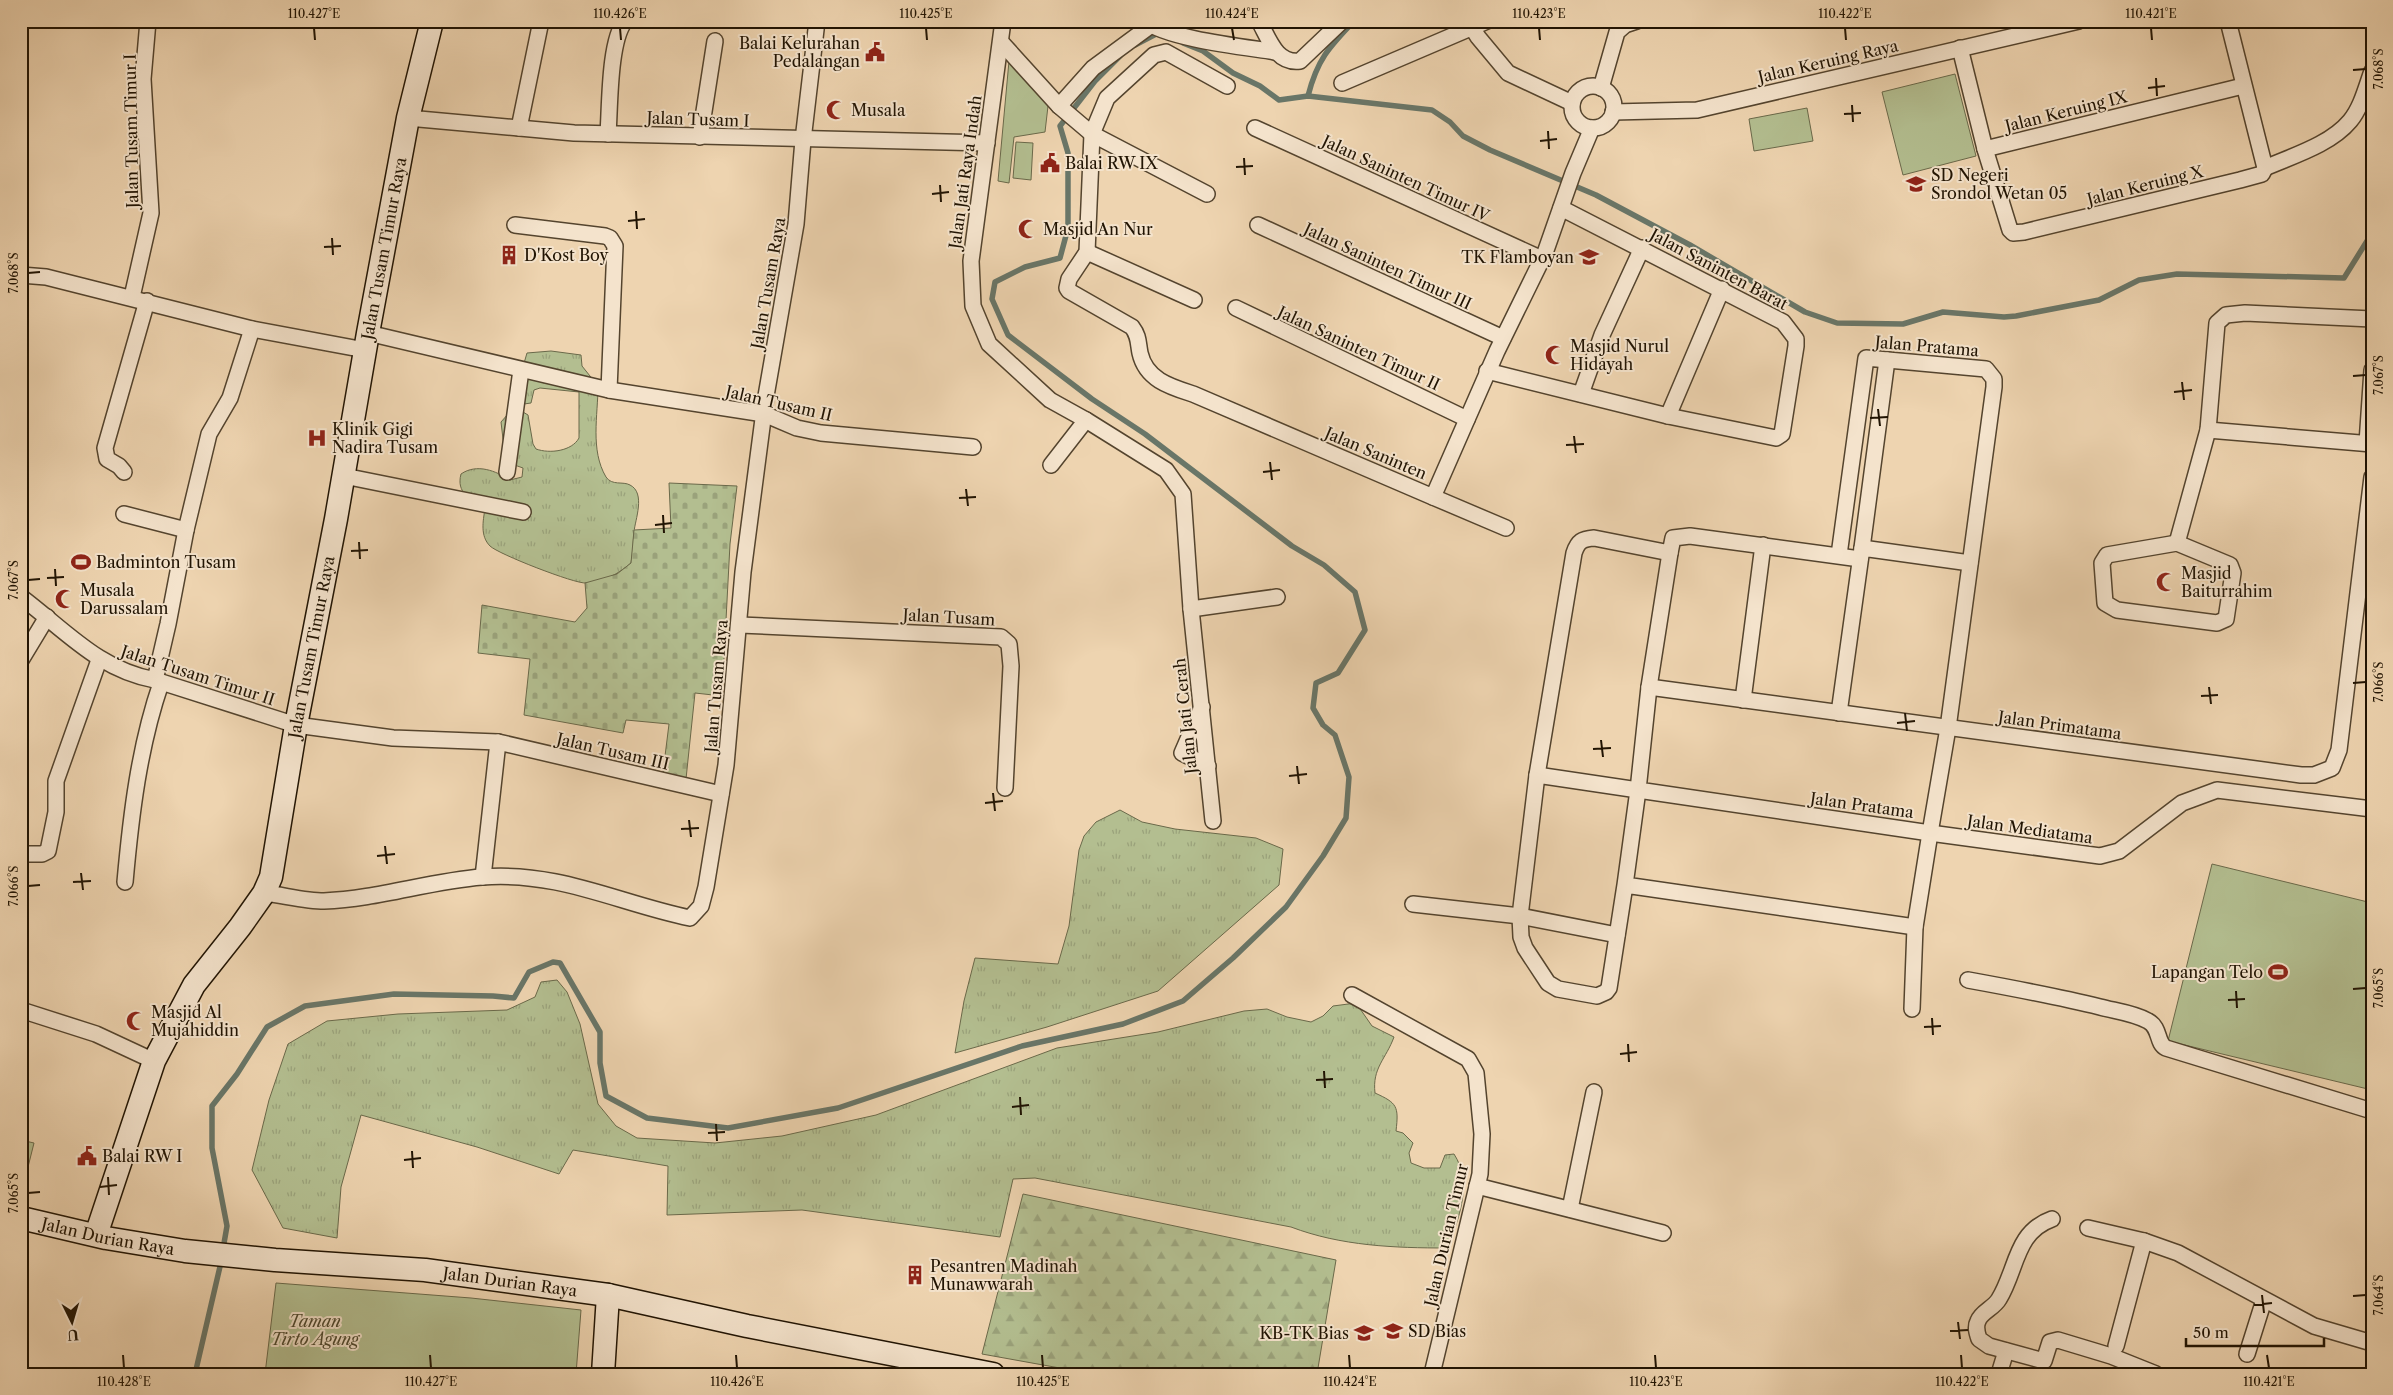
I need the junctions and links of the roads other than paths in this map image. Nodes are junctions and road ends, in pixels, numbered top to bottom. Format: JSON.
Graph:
{"nodes":[{"id":1,"x":148,"y":21,"type":"edge"},
{"id":2,"x":432,"y":21,"type":"edge"},
{"id":3,"x":541,"y":21,"type":"edge"},
{"id":4,"x":625,"y":21,"type":"edge"},
{"id":5,"x":817,"y":21,"type":"edge"},
{"id":6,"x":1003,"y":21,"type":"edge"},
{"id":7,"x":1259,"y":21,"type":"edge"},
{"id":8,"x":1342,"y":21,"type":"edge"},
{"id":9,"x":1487,"y":21,"type":"edge"},
{"id":10,"x":1637,"y":21,"type":"edge"},
{"id":11,"x":2079,"y":21,"type":"edge"},
{"id":12,"x":2228,"y":21,"type":"edge"},
{"id":13,"x":1147,"y":23,"type":"edge"},
{"id":14,"x":1470,"y":25,"type":"edge"},
{"id":15,"x":715,"y":41,"type":"dead end"},
{"id":16,"x":1001,"y":42,"type":"junction"},
{"id":17,"x":1960,"y":48,"type":"junction"},
{"id":18,"x":1276,"y":52,"type":"junction"},
{"id":19,"x":2372,"y":71,"type":"edge"},
{"id":20,"x":1342,"y":83,"type":"dead end"},
{"id":21,"x":1227,"y":86,"type":"dead end"},
{"id":22,"x":2243,"y":86,"type":"junction"},
{"id":23,"x":1574,"y":99,"type":"junction"},
{"id":24,"x":1609,"y":99,"type":"junction"},
{"id":25,"x":1060,"y":108,"type":"junction"},
{"id":26,"x":408,"y":118,"type":"junction"},
{"id":27,"x":1588,"y":127,"type":"junction"},
{"id":28,"x":519,"y":128,"type":"junction"},
{"id":29,"x":1255,"y":128,"type":"dead end"},
{"id":30,"x":1089,"y":132,"type":"junction"},
{"id":31,"x":608,"y":134,"type":"junction"},
{"id":32,"x":700,"y":137,"type":"junction"},
{"id":33,"x":803,"y":140,"type":"junction"},
{"id":34,"x":987,"y":144,"type":"junction"},
{"id":35,"x":1985,"y":149,"type":"junction"},
{"id":36,"x":2265,"y":168,"type":"junction"},
{"id":37,"x":1207,"y":194,"type":"dead end"},
{"id":38,"x":1562,"y":203,"type":"junction"},
{"id":39,"x":515,"y":225,"type":"dead end"},
{"id":40,"x":1258,"y":225,"type":"dead end"},
{"id":41,"x":1642,"y":248,"type":"junction"},
{"id":42,"x":1087,"y":252,"type":"junction"},
{"id":43,"x":1542,"y":259,"type":"junction"},
{"id":44,"x":21,"y":275,"type":"edge"},
{"id":45,"x":1722,"y":290,"type":"junction"},
{"id":46,"x":139,"y":299,"type":"junction"},
{"id":47,"x":1194,"y":300,"type":"dead end"},
{"id":48,"x":973,"y":306,"type":"joint"},
{"id":49,"x":1236,"y":308,"type":"dead end"},
{"id":50,"x":2372,"y":319,"type":"edge"},
{"id":51,"x":252,"y":329,"type":"junction"},
{"id":52,"x":1503,"y":338,"type":"junction"},
{"id":53,"x":366,"y":341,"type":"junction"},
{"id":54,"x":1887,"y":360,"type":"junction"},
{"id":55,"x":520,"y":370,"type":"junction"},
{"id":56,"x":2372,"y":370,"type":"edge"},
{"id":57,"x":1487,"y":371,"type":"junction"},
{"id":58,"x":609,"y":390,"type":"junction"},
{"id":59,"x":1581,"y":394,"type":"junction"},
{"id":60,"x":2371,"y":395,"type":"edge"},
{"id":61,"x":764,"y":414,"type":"junction"},
{"id":62,"x":1668,"y":416,"type":"junction"},
{"id":63,"x":1467,"y":418,"type":"junction"},
{"id":64,"x":1086,"y":420,"type":"junction"},
{"id":65,"x":2208,"y":430,"type":"junction"},
{"id":66,"x":2369,"y":444,"type":"edge"},
{"id":67,"x":973,"y":447,"type":"dead end"},
{"id":68,"x":1051,"y":465,"type":"dead end"},
{"id":69,"x":124,"y":472,"type":"dead end"},
{"id":70,"x":507,"y":472,"type":"dead end"},
{"id":71,"x":344,"y":476,"type":"junction"},
{"id":72,"x":2372,"y":477,"type":"edge"},
{"id":73,"x":1433,"y":497,"type":"junction"},
{"id":74,"x":523,"y":512,"type":"dead end"},
{"id":75,"x":124,"y":514,"type":"dead end"},
{"id":76,"x":1506,"y":528,"type":"dead end"},
{"id":77,"x":186,"y":530,"type":"junction"},
{"id":78,"x":2176,"y":543,"type":"junction"},
{"id":79,"x":1763,"y":545,"type":"junction"},
{"id":80,"x":1670,"y":553,"type":"junction"},
{"id":81,"x":1861,"y":553,"type":"junction"},
{"id":82,"x":1838,"y":555,"type":"junction"},
{"id":83,"x":1970,"y":562,"type":"junction"},
{"id":84,"x":21,"y":597,"type":"edge"},
{"id":85,"x":1277,"y":597,"type":"dead end"},
{"id":86,"x":1191,"y":608,"type":"junction"},
{"id":87,"x":47,"y":617,"type":"junction"},
{"id":88,"x":740,"y":625,"type":"junction"},
{"id":89,"x":21,"y":660,"type":"edge"},
{"id":90,"x":99,"y":660,"type":"junction"},
{"id":91,"x":158,"y":681,"type":"junction"},
{"id":92,"x":1648,"y":688,"type":"junction"},
{"id":93,"x":1743,"y":700,"type":"junction"},
{"id":94,"x":1202,"y":706,"type":"junction"},
{"id":95,"x":1839,"y":713,"type":"junction"},
{"id":96,"x":296,"y":725,"type":"junction"},
{"id":97,"x":1948,"y":728,"type":"junction"},
{"id":98,"x":498,"y":742,"type":"junction"},
{"id":99,"x":1208,"y":766,"type":"junction"},
{"id":100,"x":1537,"y":775,"type":"junction"},
{"id":101,"x":1005,"y":788,"type":"dead end"},
{"id":102,"x":1638,"y":790,"type":"junction"},
{"id":103,"x":721,"y":794,"type":"junction"},
{"id":104,"x":2372,"y":809,"type":"edge"},
{"id":105,"x":1213,"y":821,"type":"dead end"},
{"id":106,"x":1930,"y":833,"type":"junction"},
{"id":107,"x":21,"y":854,"type":"edge"},
{"id":108,"x":482,"y":877,"type":"junction"},
{"id":109,"x":125,"y":882,"type":"dead end"},
{"id":110,"x":1625,"y":885,"type":"junction"},
{"id":111,"x":264,"y":893,"type":"junction"},
{"id":112,"x":1413,"y":904,"type":"dead end"},
{"id":113,"x":1520,"y":916,"type":"junction"},
{"id":114,"x":1915,"y":927,"type":"junction"},
{"id":115,"x":1617,"y":935,"type":"junction"},
{"id":116,"x":1968,"y":980,"type":"dead end"},
{"id":117,"x":1352,"y":995,"type":"dead end"},
{"id":118,"x":1912,"y":1009,"type":"dead end"},
{"id":119,"x":21,"y":1010,"type":"edge"},
{"id":120,"x":154,"y":1061,"type":"junction"},
{"id":121,"x":1594,"y":1092,"type":"dead end"},
{"id":122,"x":2372,"y":1111,"type":"edge"},
{"id":123,"x":1477,"y":1186,"type":"junction"},
{"id":124,"x":1570,"y":1209,"type":"junction"},
{"id":125,"x":21,"y":1218,"type":"edge"},
{"id":126,"x":2052,"y":1219,"type":"dead end"},
{"id":127,"x":2088,"y":1228,"type":"dead end"},
{"id":128,"x":1663,"y":1233,"type":"dead end"},
{"id":129,"x":96,"y":1234,"type":"junction"},
{"id":130,"x":2144,"y":1242,"type":"junction"},
{"id":131,"x":608,"y":1295,"type":"junction"},
{"id":132,"x":2264,"y":1300,"type":"junction"},
{"id":133,"x":2372,"y":1343,"type":"edge"},
{"id":134,"x":2116,"y":1346,"type":"dead end"},
{"id":135,"x":2006,"y":1351,"type":"junction"},
{"id":136,"x":2247,"y":1354,"type":"dead end"},
{"id":137,"x":603,"y":1374,"type":"edge"},
{"id":138,"x":994,"y":1374,"type":"edge"},
{"id":139,"x":1432,"y":1374,"type":"edge"},
{"id":140,"x":1999,"y":1374,"type":"edge"},
{"id":141,"x":2156,"y":1374,"type":"edge"}],
"edges":[{"from":1,"to":46,"type":"street","name":"Jalan Tusam Timur I"},
{"from":2,"to":26,"type":"main road","name":"Jalan Tusam Timur Raya"},
{"from":3,"to":28,"type":"street"},
{"from":4,"to":31,"type":"street"},
{"from":5,"to":33,"type":"street","name":"Jalan Tusam Raya"},
{"from":6,"to":16,"type":"street","name":"Jalan Jati Raya Indah"},
{"from":7,"to":18,"type":"street"},
{"from":8,"to":18,"type":"street"},
{"from":9,"to":14,"type":"street"},
{"from":10,"to":24,"type":"street"},
{"from":11,"to":17,"type":"street","name":"Jalan Keruing Raya"},
{"from":12,"to":22,"type":"street"},
{"from":13,"to":18,"type":"street"},
{"from":13,"to":25,"type":"street"},
{"from":14,"to":20,"type":"street"},
{"from":14,"to":23,"type":"street"},
{"from":15,"to":32,"type":"street"},
{"from":16,"to":25,"type":"street"},
{"from":16,"to":34,"type":"street","name":"Jalan Jati Raya Indah"},
{"from":17,"to":24,"type":"street","name":"Jalan Keruing Raya"},
{"from":17,"to":35,"type":"street","name":"Jalan Keruing X"},
{"from":19,"to":36,"type":"street","name":"Jalan Keruing X"},
{"from":21,"to":30,"type":"street"},
{"from":22,"to":35,"type":"street","name":"Jalan Keruing IX"},
{"from":22,"to":36,"type":"street"},
{"from":23,"to":24,"type":"street"},
{"from":23,"to":27,"type":"street"},
{"from":24,"to":27,"type":"street"},
{"from":25,"to":30,"type":"street"},
{"from":26,"to":28,"type":"street","name":"Jalan Tusam I"},
{"from":26,"to":53,"type":"main road","name":"Jalan Tusam Timur Raya"},
{"from":27,"to":38,"type":"street","name":"Jalan Saninten"},
{"from":28,"to":31,"type":"street","name":"Jalan Tusam I"},
{"from":29,"to":43,"type":"street","name":"Jalan Saninten Timur IV"},
{"from":30,"to":37,"type":"street"},
{"from":30,"to":42,"type":"street"},
{"from":31,"to":32,"type":"street","name":"Jalan Tusam I"},
{"from":32,"to":33,"type":"street","name":"Jalan Tusam I"},
{"from":33,"to":34,"type":"street","name":"Jalan Tusam I"},
{"from":33,"to":61,"type":"street","name":"Jalan Tusam Raya"},
{"from":34,"to":48,"type":"street","name":"Jalan Jati Raya Indah"},
{"from":35,"to":36,"type":"street","name":"Jalan Keruing X"},
{"from":38,"to":41,"type":"street","name":"Jalan Saninten Barat"},
{"from":38,"to":43,"type":"street","name":"Jalan Saninten"},
{"from":39,"to":58,"type":"street"},
{"from":40,"to":52,"type":"street","name":"Jalan Saninten Timur III"},
{"from":41,"to":45,"type":"street","name":"Jalan Saninten Barat"},
{"from":41,"to":59,"type":"street"},
{"from":42,"to":47,"type":"street"},
{"from":42,"to":73,"type":"street","name":"Jalan Saninten"},
{"from":43,"to":52,"type":"street","name":"Jalan Saninten"},
{"from":44,"to":46,"type":"street"},
{"from":45,"to":62,"type":"street"},
{"from":45,"to":62,"type":"street","name":"Jalan Saninten Barat"},
{"from":46,"to":51,"type":"street"},
{"from":46,"to":69,"type":"street","name":"Jalan Tusam Timur I"},
{"from":48,"to":64,"type":"street","name":"Jalan Jati Cerah"},
{"from":49,"to":63,"type":"street","name":"Jalan Saninten Timur II"},
{"from":50,"to":65,"type":"street"},
{"from":51,"to":53,"type":"street"},
{"from":51,"to":77,"type":"street"},
{"from":52,"to":57,"type":"street","name":"Jalan Saninten"},
{"from":53,"to":55,"type":"street","name":"Jalan Tusam II"},
{"from":53,"to":71,"type":"main road","name":"Jalan Tusam Timur Raya"},
{"from":54,"to":81,"type":"street"},
{"from":54,"to":82,"type":"street","name":"Jalan Pratama"},
{"from":54,"to":83,"type":"street","name":"Jalan Pratama"},
{"from":55,"to":58,"type":"street","name":"Jalan Tusam II"},
{"from":55,"to":70,"type":"street"},
{"from":56,"to":60,"type":"street"},
{"from":57,"to":59,"type":"street"},
{"from":57,"to":63,"type":"street","name":"Jalan Saninten"},
{"from":58,"to":61,"type":"street","name":"Jalan Tusam II"},
{"from":59,"to":62,"type":"street"},
{"from":60,"to":66,"type":"street"},
{"from":61,"to":67,"type":"street","name":"Jalan Tusam II"},
{"from":61,"to":88,"type":"street","name":"Jalan Tusam Raya"},
{"from":63,"to":73,"type":"street","name":"Jalan Saninten"},
{"from":64,"to":68,"type":"street"},
{"from":64,"to":86,"type":"street","name":"Jalan Jati Cerah"},
{"from":65,"to":66,"type":"street"},
{"from":65,"to":78,"type":"street"},
{"from":71,"to":74,"type":"street"},
{"from":71,"to":96,"type":"main road","name":"Jalan Tusam Timur Raya"},
{"from":72,"to":97,"type":"street","name":"Jalan Primatama"},
{"from":73,"to":76,"type":"street"},
{"from":75,"to":77,"type":"street"},
{"from":77,"to":91,"type":"street"},
{"from":78,"to":78,"type":"street"},
{"from":79,"to":80,"type":"street"},
{"from":79,"to":82,"type":"street"},
{"from":79,"to":93,"type":"street"},
{"from":80,"to":92,"type":"street"},
{"from":80,"to":100,"type":"street"},
{"from":81,"to":82,"type":"street"},
{"from":81,"to":83,"type":"street"},
{"from":81,"to":95,"type":"street"},
{"from":83,"to":97,"type":"street","name":"Jalan Pratama"},
{"from":84,"to":87,"type":"street","name":"Jalan Tusam Timur II"},
{"from":85,"to":86,"type":"street"},
{"from":86,"to":94,"type":"street","name":"Jalan Jati Cerah"},
{"from":87,"to":89,"type":"street"},
{"from":87,"to":90,"type":"street","name":"Jalan Tusam Timur II"},
{"from":88,"to":101,"type":"street","name":"Jalan Tusam"},
{"from":88,"to":103,"type":"street","name":"Jalan Tusam Raya"},
{"from":90,"to":91,"type":"street","name":"Jalan Tusam Timur II"},
{"from":90,"to":107,"type":"street"},
{"from":91,"to":96,"type":"street","name":"Jalan Tusam Timur II"},
{"from":91,"to":109,"type":"street"},
{"from":92,"to":93,"type":"street"},
{"from":92,"to":102,"type":"street"},
{"from":93,"to":95,"type":"street","name":"Jalan Primatama"},
{"from":94,"to":99,"type":"street","name":"Jalan Jati Cerah"},
{"from":94,"to":99,"type":"street"},
{"from":95,"to":97,"type":"street","name":"Jalan Primatama"},
{"from":96,"to":98,"type":"street","name":"Jalan Tusam III"},
{"from":96,"to":111,"type":"main road","name":"Jalan Tusam Timur Raya"},
{"from":97,"to":106,"type":"street","name":"Jalan Pratama"},
{"from":98,"to":103,"type":"street","name":"Jalan Tusam III"},
{"from":98,"to":108,"type":"street"},
{"from":99,"to":105,"type":"street","name":"Jalan Jati Cerah"},
{"from":100,"to":102,"type":"street","name":"Jalan Pratama"},
{"from":100,"to":113,"type":"street"},
{"from":102,"to":106,"type":"street","name":"Jalan Pratama"},
{"from":102,"to":110,"type":"street"},
{"from":103,"to":108,"type":"street","name":"Jalan Tusam Raya"},
{"from":104,"to":106,"type":"street","name":"Jalan Mediatama"},
{"from":106,"to":114,"type":"street"},
{"from":108,"to":111,"type":"street","name":"Jalan Tusam Raya"},
{"from":110,"to":114,"type":"street"},
{"from":110,"to":115,"type":"street"},
{"from":111,"to":120,"type":"main road","name":"Jalan Tusam Timur Raya"},
{"from":112,"to":113,"type":"street"},
{"from":113,"to":115,"type":"street"},
{"from":113,"to":115,"type":"street"},
{"from":114,"to":118,"type":"street"},
{"from":116,"to":122,"type":"street"},
{"from":117,"to":123,"type":"street","name":"Jalan Durian Timur"},
{"from":119,"to":120,"type":"street"},
{"from":120,"to":129,"type":"main road","name":"Jalan Tusam Timur Raya"},
{"from":121,"to":124,"type":"street"},
{"from":123,"to":124,"type":"street"},
{"from":123,"to":139,"type":"street","name":"Jalan Durian Timur"},
{"from":124,"to":128,"type":"street"},
{"from":125,"to":129,"type":"main road","name":"Jalan Durian Raya"},
{"from":126,"to":135,"type":"street"},
{"from":127,"to":130,"type":"street"},
{"from":129,"to":131,"type":"main road","name":"Jalan Durian Raya"},
{"from":130,"to":132,"type":"street"},
{"from":130,"to":134,"type":"street"},
{"from":131,"to":137,"type":"main road"},
{"from":131,"to":138,"type":"main road","name":"Jalan Durian Raya"},
{"from":132,"to":133,"type":"street"},
{"from":132,"to":136,"type":"street"},
{"from":135,"to":140,"type":"street"},
{"from":135,"to":141,"type":"street"}]}
